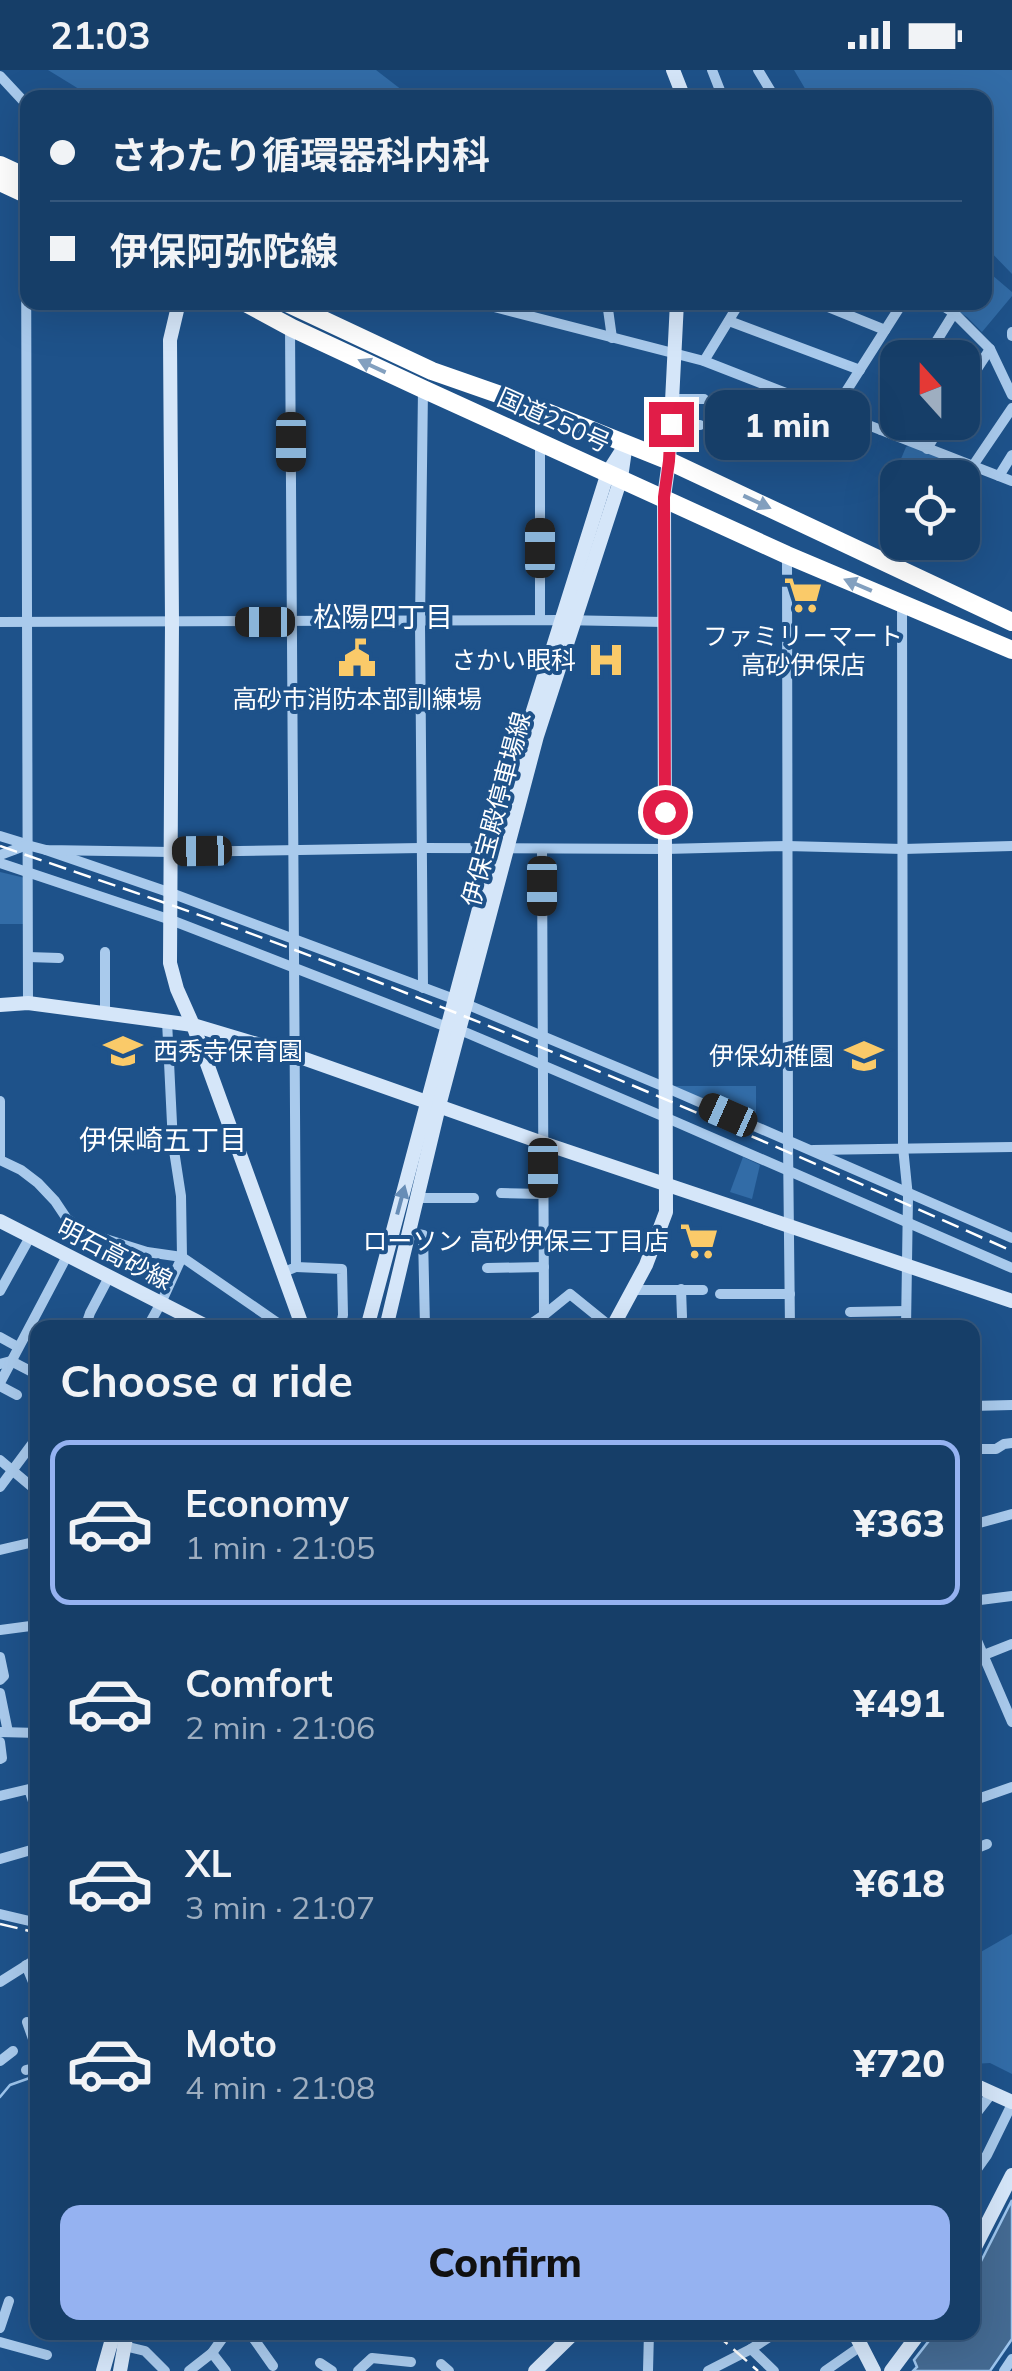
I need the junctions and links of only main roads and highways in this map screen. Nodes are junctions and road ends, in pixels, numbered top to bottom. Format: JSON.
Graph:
{"nodes":[{"id":1,"x":259,"y":310,"type":"edge"},
{"id":2,"x":302,"y":310,"type":"edge"},
{"id":3,"x":1012,"y":622,"type":"edge"},
{"id":4,"x":1012,"y":650,"type":"edge"}],
"edges":[{"from":4,"to":1,"type":"highway","name":"国道250号","one_way":true},
{"from":2,"to":3,"type":"highway","name":"国道250号","one_way":true}]}
